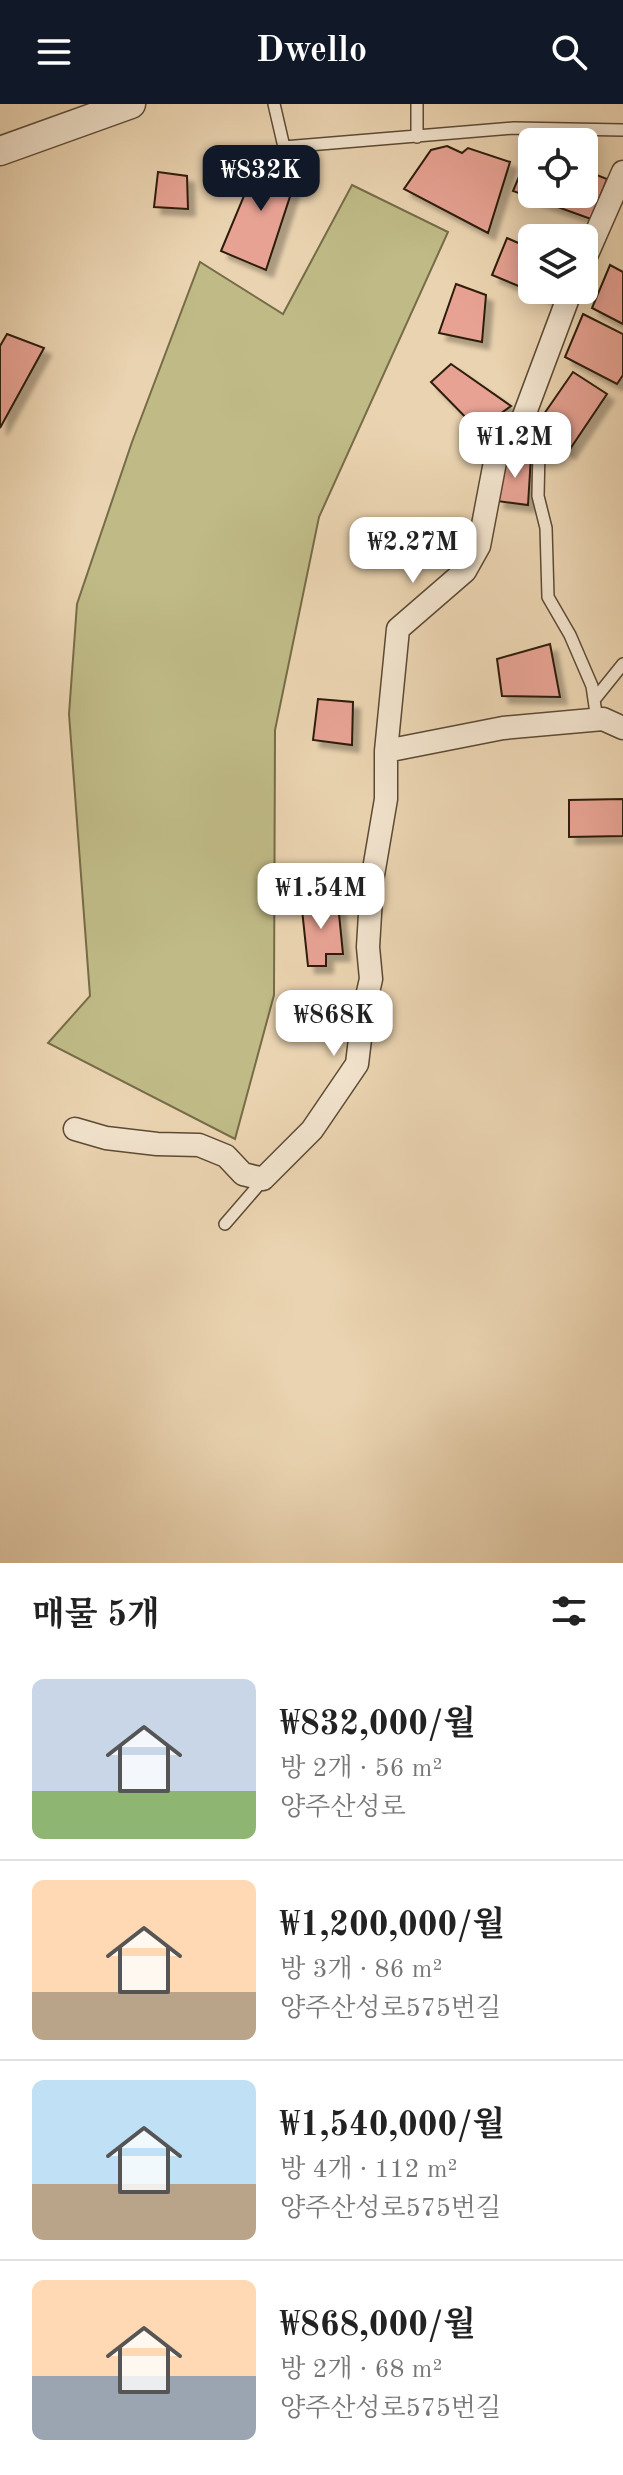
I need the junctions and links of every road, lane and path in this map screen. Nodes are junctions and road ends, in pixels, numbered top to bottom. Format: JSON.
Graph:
{"nodes":[{"id":1,"x":131,"y":104,"type":"edge"},
{"id":2,"x":274,"y":104,"type":"edge"},
{"id":3,"x":417,"y":104,"type":"edge"},
{"id":4,"x":623,"y":130,"type":"edge"},
{"id":5,"x":417,"y":137,"type":"junction"},
{"id":6,"x":0,"y":151,"type":"edge"},
{"id":7,"x":623,"y":172,"type":"edge"},
{"id":8,"x":598,"y":229,"type":"edge"},
{"id":9,"x":566,"y":304,"type":"edge"},
{"id":10,"x":522,"y":421,"type":"junction"},
{"id":11,"x":623,"y":664,"type":"edge"},
{"id":12,"x":595,"y":710,"type":"junction"},
{"id":13,"x":623,"y":728,"type":"edge"},
{"id":14,"x":386,"y":751,"type":"junction"},
{"id":15,"x":75,"y":1129,"type":"dead end"},
{"id":16,"x":263,"y":1179,"type":"junction"},
{"id":17,"x":225,"y":1224,"type":"dead end"}],
"edges":[{"from":1,"to":6,"type":"street"},
{"from":2,"to":5,"type":"lane"},
{"from":3,"to":5,"type":"lane"},
{"from":4,"to":5,"type":"lane"},
{"from":7,"to":8,"type":"street"},
{"from":9,"to":10,"type":"street"},
{"from":10,"to":12,"type":"lane"},
{"from":10,"to":14,"type":"street"},
{"from":11,"to":12,"type":"lane"},
{"from":12,"to":13,"type":"street"},
{"from":12,"to":14,"type":"street"},
{"from":14,"to":16,"type":"street"},
{"from":15,"to":16,"type":"street"},
{"from":16,"to":17,"type":"lane"}]}
